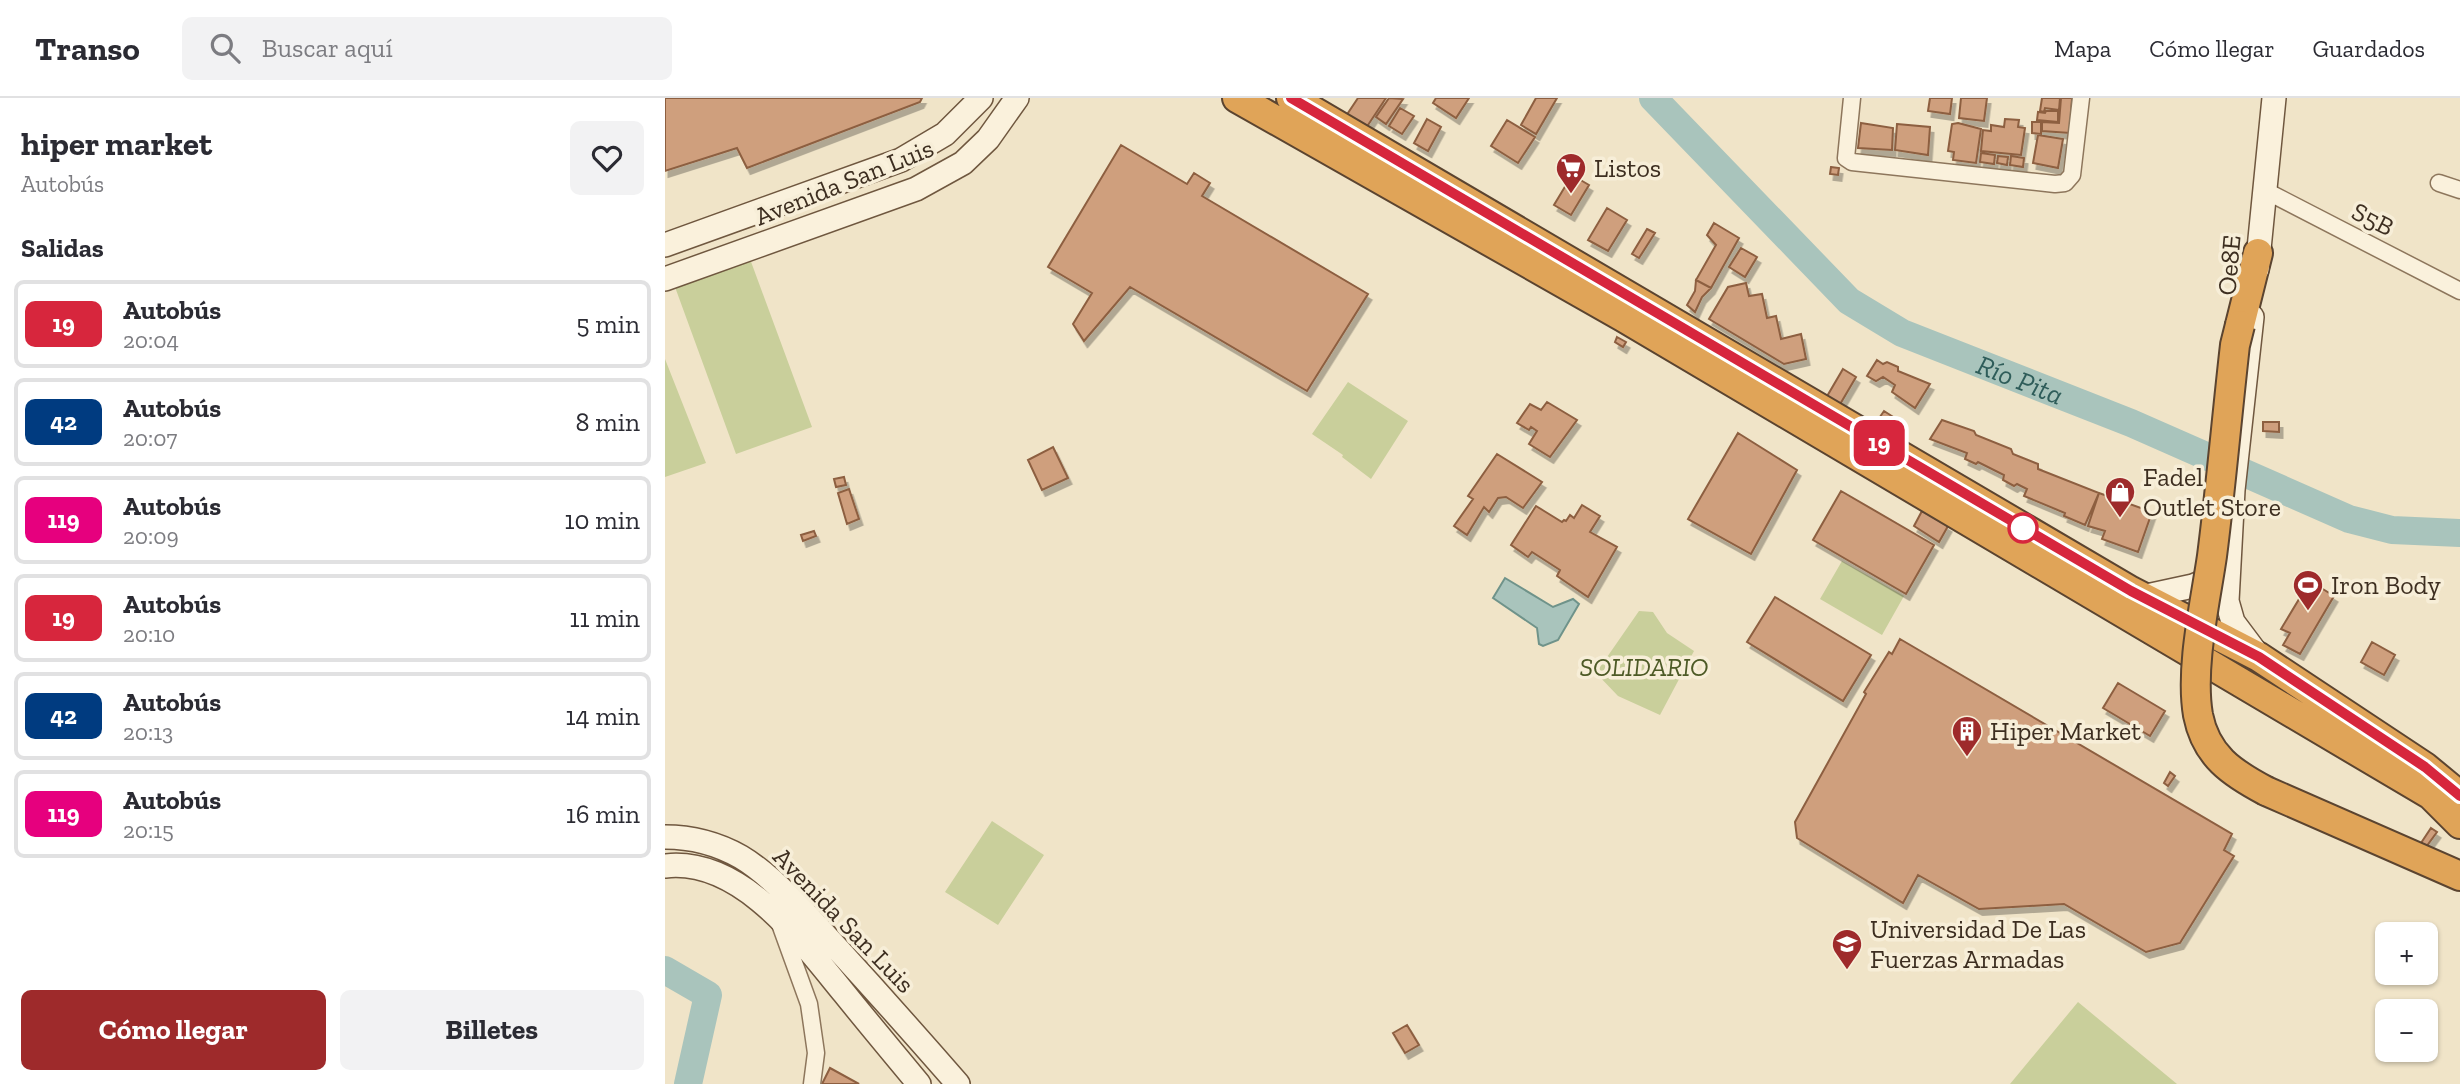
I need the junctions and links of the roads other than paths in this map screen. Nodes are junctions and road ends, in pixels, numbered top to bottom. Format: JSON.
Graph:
{"nodes":[{"id":1,"x":981,"y":98,"type":"edge"},
{"id":2,"x":1017,"y":98,"type":"edge"},
{"id":3,"x":1237,"y":98,"type":"edge"},
{"id":4,"x":1291,"y":98,"type":"edge"},
{"id":5,"x":1852,"y":98,"type":"edge"},
{"id":6,"x":2081,"y":98,"type":"edge"},
{"id":7,"x":2274,"y":98,"type":"edge"},
{"id":8,"x":901,"y":160,"type":"junction"},
{"id":9,"x":2439,"y":183,"type":"dead end"},
{"id":10,"x":916,"y":189,"type":"junction"},
{"id":11,"x":2264,"y":190,"type":"junction"},
{"id":12,"x":2460,"y":190,"type":"edge"},
{"id":13,"x":665,"y":245,"type":"edge"},
{"id":14,"x":2258,"y":253,"type":"junction"},
{"id":15,"x":665,"y":279,"type":"edge"},
{"id":16,"x":2460,"y":291,"type":"edge"},
{"id":17,"x":2228,"y":570,"type":"junction"},
{"id":18,"x":2141,"y":597,"type":"junction"},
{"id":19,"x":2259,"y":657,"type":"junction"},
{"id":20,"x":2460,"y":796,"type":"edge"},
{"id":21,"x":2460,"y":824,"type":"edge"},
{"id":22,"x":665,"y":837,"type":"edge"},
{"id":23,"x":665,"y":866,"type":"edge"},
{"id":24,"x":2460,"y":876,"type":"edge"},
{"id":25,"x":777,"y":916,"type":"junction"},
{"id":26,"x":811,"y":1084,"type":"edge"},
{"id":27,"x":919,"y":1084,"type":"edge"},
{"id":28,"x":958,"y":1084,"type":"edge"}],
"edges":[{"from":1,"to":8,"type":"street","name":"Avenida San Luis"},
{"from":2,"to":10,"type":"street","name":"Avenida San Luis"},
{"from":3,"to":21,"type":"highway"},
{"from":4,"to":18,"type":"highway"},
{"from":5,"to":6,"type":"street"},
{"from":7,"to":11,"type":"street","name":"Oe8E"},
{"from":8,"to":10,"type":"street"},
{"from":8,"to":13,"type":"street","name":"Avenida San Luis"},
{"from":9,"to":12,"type":"street"},
{"from":10,"to":15,"type":"street","name":"Avenida San Luis"},
{"from":11,"to":14,"type":"street","name":"Oe8E"},
{"from":11,"to":16,"type":"street","name":"S5B"},
{"from":14,"to":17,"type":"street","name":"Oe8E"},
{"from":14,"to":24,"type":"highway","bridge":true},
{"from":17,"to":18,"type":"street"},
{"from":17,"to":19,"type":"street"},
{"from":18,"to":19,"type":"highway"},
{"from":19,"to":20,"type":"highway"},
{"from":22,"to":28,"type":"street","name":"Avenida San Luis"},
{"from":23,"to":25,"type":"street","name":"Avenida San Luis"},
{"from":25,"to":26,"type":"street"},
{"from":25,"to":27,"type":"street","name":"Avenida San Luis"}]}
